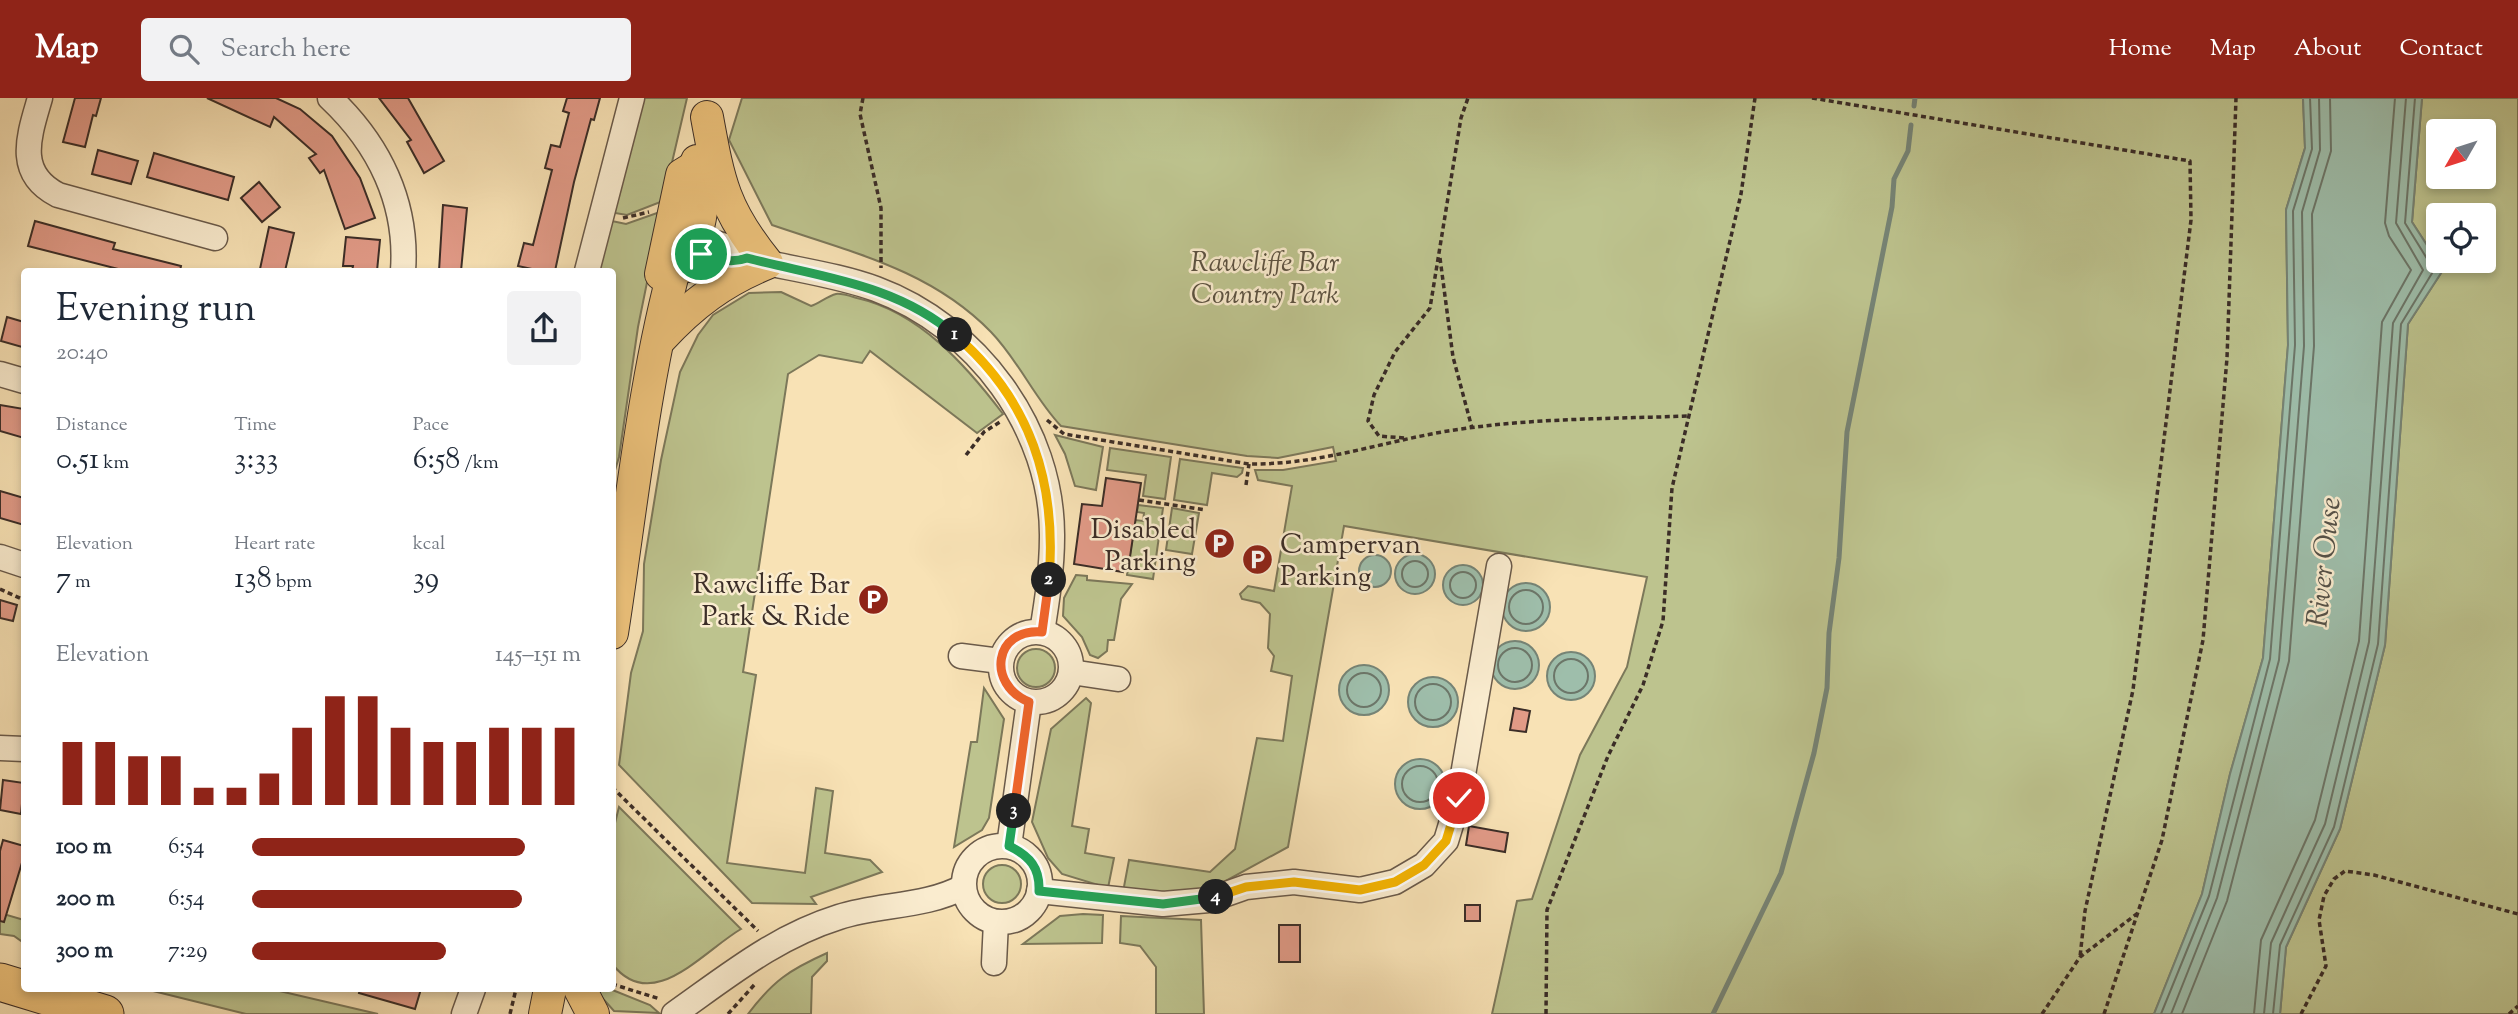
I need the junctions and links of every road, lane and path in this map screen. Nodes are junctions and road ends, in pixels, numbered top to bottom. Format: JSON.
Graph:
{"nodes":[{"id":1,"x":40,"y":98,"type":"edge"},
{"id":2,"x":330,"y":98,"type":"edge"},
{"id":3,"x":632,"y":98,"type":"edge"},
{"id":4,"x":863,"y":98,"type":"edge"},
{"id":5,"x":1468,"y":98,"type":"edge"},
{"id":6,"x":1755,"y":98,"type":"edge"},
{"id":7,"x":1812,"y":98,"type":"edge"},
{"id":8,"x":2236,"y":98,"type":"edge"},
{"id":9,"x":710,"y":108,"type":"edge"},
{"id":10,"x":695,"y":167,"type":"junction"},
{"id":11,"x":601,"y":214,"type":"junction"},
{"id":12,"x":661,"y":214,"type":"junction"},
{"id":13,"x":215,"y":237,"type":"dead end"},
{"id":14,"x":693,"y":246,"type":"junction"},
{"id":15,"x":1439,"y":253,"type":"junction"},
{"id":16,"x":757,"y":260,"type":"junction"},
{"id":17,"x":403,"y":268,"type":"edge"},
{"id":18,"x":588,"y":268,"type":"edge"},
{"id":19,"x":881,"y":270,"type":"dead end"},
{"id":20,"x":663,"y":325,"type":"junction"},
{"id":21,"x":0,"y":374,"type":"edge"},
{"id":22,"x":21,"y":380,"type":"edge"},
{"id":23,"x":1018,"y":411,"type":"junction"},
{"id":24,"x":1688,"y":416,"type":"junction"},
{"id":25,"x":1049,"y":423,"type":"dead end"},
{"id":26,"x":1472,"y":428,"type":"junction"},
{"id":27,"x":1448,"y":431,"type":"junction"},
{"id":28,"x":966,"y":455,"type":"dead end"},
{"id":29,"x":1249,"y":464,"type":"junction"},
{"id":30,"x":1246,"y":485,"type":"dead end"},
{"id":31,"x":1139,"y":500,"type":"dead end"},
{"id":32,"x":1206,"y":510,"type":"dead end"},
{"id":33,"x":0,"y":557,"type":"edge"},
{"id":34,"x":21,"y":564,"type":"edge"},
{"id":35,"x":1499,"y":566,"type":"dead end"},
{"id":36,"x":0,"y":589,"type":"edge"},
{"id":37,"x":21,"y":599,"type":"edge"},
{"id":38,"x":616,"y":607,"type":"edge"},
{"id":39,"x":1042,"y":632,"type":"junction"},
{"id":40,"x":961,"y":656,"type":"dead end"},
{"id":41,"x":1000,"y":661,"type":"junction"},
{"id":42,"x":1071,"y":673,"type":"junction"},
{"id":43,"x":1118,"y":679,"type":"dead end"},
{"id":44,"x":1029,"y":702,"type":"junction"},
{"id":45,"x":0,"y":748,"type":"edge"},
{"id":46,"x":21,"y":749,"type":"edge"},
{"id":47,"x":616,"y":791,"type":"edge"},
{"id":48,"x":1009,"y":846,"type":"junction"},
{"id":49,"x":963,"y":887,"type":"junction"},
{"id":50,"x":1039,"y":891,"type":"junction"},
{"id":51,"x":2138,"y":913,"type":"junction"},
{"id":52,"x":2518,"y":914,"type":"edge"},
{"id":53,"x":996,"y":922,"type":"junction"},
{"id":54,"x":758,"y":932,"type":"dead end"},
{"id":55,"x":2080,"y":957,"type":"junction"},
{"id":56,"x":994,"y":963,"type":"dead end"},
{"id":57,"x":0,"y":982,"type":"edge"},
{"id":58,"x":616,"y":985,"type":"edge"},
{"id":59,"x":21,"y":988,"type":"edge"},
{"id":60,"x":33,"y":992,"type":"edge"},
{"id":61,"x":472,"y":992,"type":"edge"},
{"id":62,"x":515,"y":992,"type":"edge"},
{"id":63,"x":549,"y":992,"type":"edge"},
{"id":64,"x":582,"y":992,"type":"edge"},
{"id":65,"x":654,"y":999,"type":"dead end"},
{"id":66,"x":702,"y":1003,"type":"edge"},
{"id":67,"x":2518,"y":1006,"type":"edge"},
{"id":68,"x":106,"y":1014,"type":"edge"},
{"id":69,"x":464,"y":1014,"type":"edge"},
{"id":70,"x":510,"y":1014,"type":"edge"},
{"id":71,"x":545,"y":1014,"type":"edge"},
{"id":72,"x":593,"y":1014,"type":"edge"},
{"id":73,"x":674,"y":1014,"type":"edge"},
{"id":74,"x":1546,"y":1014,"type":"edge"},
{"id":75,"x":2042,"y":1014,"type":"edge"},
{"id":76,"x":2104,"y":1014,"type":"edge"},
{"id":77,"x":2301,"y":1014,"type":"edge"},
{"id":78,"x":2509,"y":1014,"type":"edge"}],
"edges":[{"from":1,"to":13,"type":"street"},
{"from":2,"to":17,"type":"street"},
{"from":3,"to":11,"type":"street"},
{"from":4,"to":19,"type":"path"},
{"from":5,"to":15,"type":"path"},
{"from":6,"to":24,"type":"path"},
{"from":7,"to":55,"type":"path"},
{"from":8,"to":51,"type":"path"},
{"from":9,"to":10,"type":"main road"},
{"from":9,"to":16,"type":"main road"},
{"from":10,"to":12,"type":"main road"},
{"from":10,"to":14,"type":"main road"},
{"from":11,"to":12,"type":"path"},
{"from":11,"to":18,"type":"street"},
{"from":12,"to":14,"type":"main road"},
{"from":12,"to":20,"type":"main road"},
{"from":14,"to":16,"type":"street"},
{"from":14,"to":20,"type":"main road"},
{"from":15,"to":26,"type":"path"},
{"from":15,"to":27,"type":"path"},
{"from":16,"to":20,"type":"main road"},
{"from":16,"to":23,"type":"street"},
{"from":20,"to":38,"type":"main road"},
{"from":21,"to":22,"type":"street"},
{"from":23,"to":28,"type":"path"},
{"from":23,"to":39,"type":"street"},
{"from":24,"to":26,"type":"path"},
{"from":24,"to":74,"type":"path"},
{"from":25,"to":29,"type":"path"},
{"from":26,"to":27,"type":"path"},
{"from":27,"to":29,"type":"path"},
{"from":29,"to":30,"type":"path"},
{"from":31,"to":32,"type":"path"},
{"from":33,"to":34,"type":"street"},
{"from":35,"to":50,"type":"street"},
{"from":36,"to":37,"type":"path"},
{"from":39,"to":41,"type":"street"},
{"from":39,"to":42,"type":"street"},
{"from":40,"to":41,"type":"street"},
{"from":41,"to":44,"type":"street"},
{"from":42,"to":43,"type":"street"},
{"from":42,"to":44,"type":"street"},
{"from":44,"to":48,"type":"street"},
{"from":45,"to":46,"type":"street"},
{"from":47,"to":54,"type":"path"},
{"from":48,"to":49,"type":"street"},
{"from":48,"to":50,"type":"street"},
{"from":49,"to":53,"type":"street"},
{"from":49,"to":66,"type":"street"},
{"from":50,"to":53,"type":"street"},
{"from":51,"to":55,"type":"path"},
{"from":51,"to":76,"type":"path"},
{"from":52,"to":77,"type":"path"},
{"from":53,"to":56,"type":"street"},
{"from":55,"to":75,"type":"path"},
{"from":57,"to":59,"type":"highway"},
{"from":58,"to":65,"type":"path"},
{"from":60,"to":68,"type":"highway"},
{"from":61,"to":69,"type":"street"},
{"from":62,"to":70,"type":"path"},
{"from":63,"to":71,"type":"main road"},
{"from":64,"to":72,"type":"main road"},
{"from":66,"to":73,"type":"street"},
{"from":67,"to":78,"type":"path"}]}
